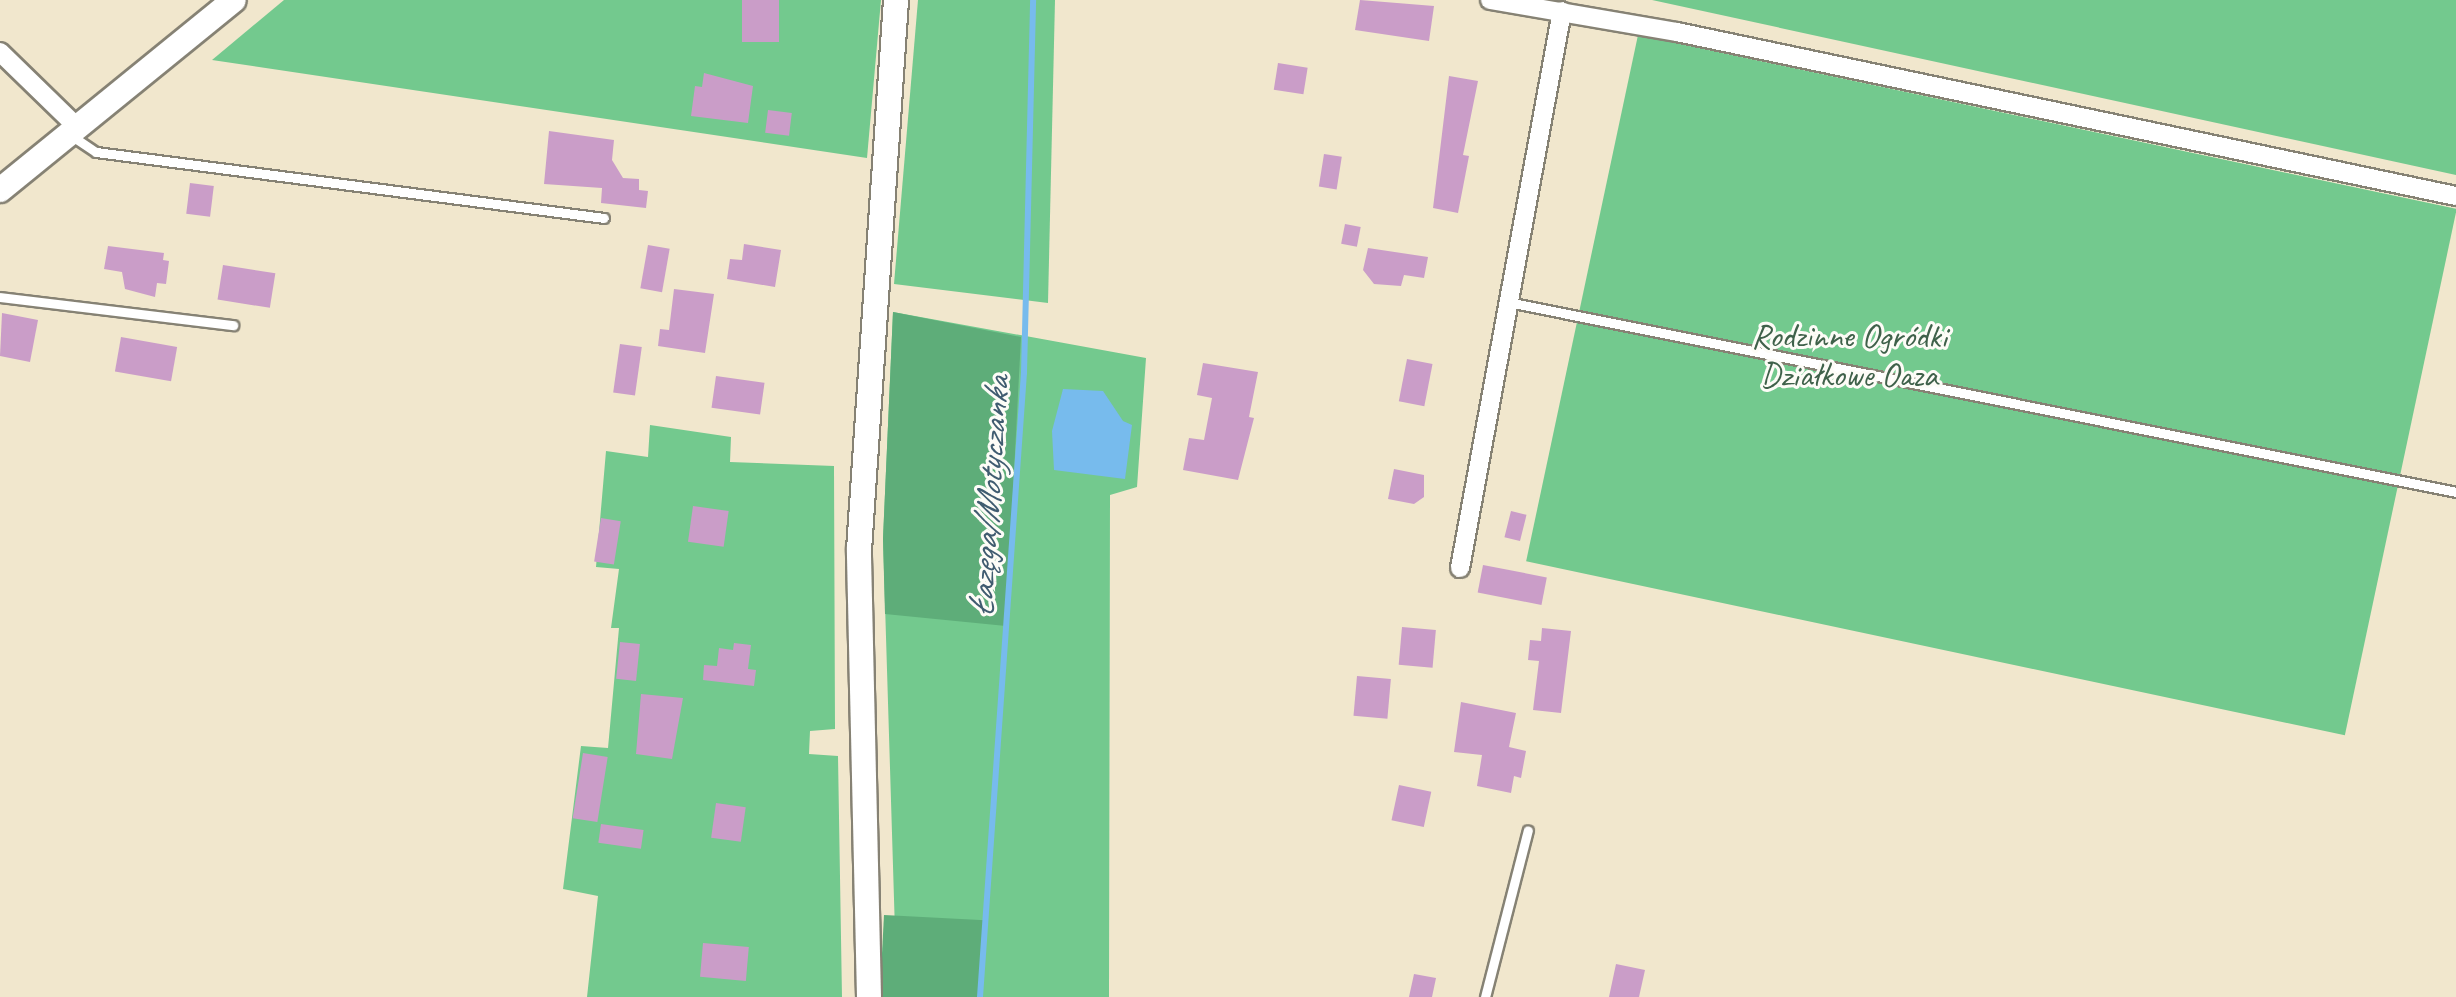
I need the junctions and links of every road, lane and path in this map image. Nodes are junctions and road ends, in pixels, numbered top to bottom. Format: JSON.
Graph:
{"nodes":[{"id":1,"x":234,"y":0,"type":"edge"},
{"id":2,"x":896,"y":0,"type":"edge"},
{"id":3,"x":1490,"y":0,"type":"edge"},
{"id":4,"x":1562,"y":11,"type":"junction"},
{"id":5,"x":0,"y":52,"type":"edge"},
{"id":6,"x":73,"y":131,"type":"junction"},
{"id":7,"x":0,"y":190,"type":"edge"},
{"id":8,"x":2456,"y":196,"type":"edge"},
{"id":9,"x":604,"y":218,"type":"dead end"},
{"id":10,"x":0,"y":297,"type":"edge"},
{"id":11,"x":1508,"y":302,"type":"junction"},
{"id":12,"x":233,"y":325,"type":"dead end"},
{"id":13,"x":2456,"y":492,"type":"edge"},
{"id":14,"x":1460,"y":568,"type":"dead end"},
{"id":15,"x":1528,"y":830,"type":"dead end"},
{"id":16,"x":869,"y":997,"type":"edge"},
{"id":17,"x":1485,"y":997,"type":"edge"}],
"edges":[{"from":1,"to":6,"type":"street"},
{"from":2,"to":16,"type":"street"},
{"from":3,"to":4,"type":"street"},
{"from":4,"to":8,"type":"street"},
{"from":4,"to":11,"type":"street"},
{"from":5,"to":6,"type":"street"},
{"from":6,"to":7,"type":"street"},
{"from":6,"to":9,"type":"lane"},
{"from":10,"to":12,"type":"lane"},
{"from":11,"to":13,"type":"lane"},
{"from":11,"to":14,"type":"street"},
{"from":15,"to":17,"type":"lane"}]}
